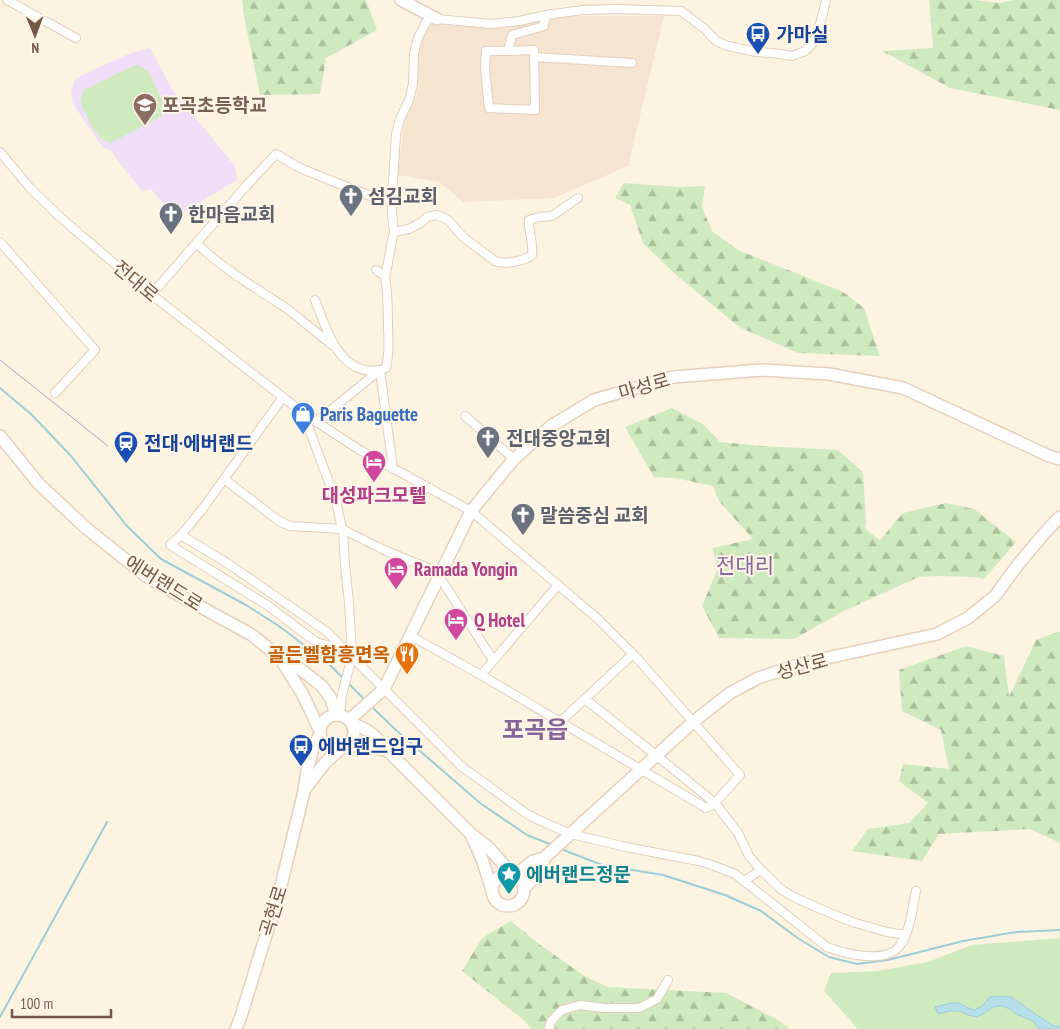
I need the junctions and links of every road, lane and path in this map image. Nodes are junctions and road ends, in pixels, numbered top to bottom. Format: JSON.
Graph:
{"nodes":[{"id":1,"x":7,"y":0,"type":"edge"},
{"id":2,"x":401,"y":0,"type":"edge"},
{"id":3,"x":826,"y":0,"type":"edge"},
{"id":4,"x":546,"y":15,"type":"junction"},
{"id":5,"x":437,"y":19,"type":"junction"},
{"id":6,"x":76,"y":38,"type":"dead end"},
{"id":7,"x":508,"y":51,"type":"junction"},
{"id":8,"x":534,"y":57,"type":"junction"},
{"id":9,"x":632,"y":63,"type":"dead end"},
{"id":10,"x":0,"y":152,"type":"edge"},
{"id":11,"x":578,"y":198,"type":"dead end"},
{"id":12,"x":392,"y":199,"type":"junction"},
{"id":13,"x":394,"y":232,"type":"junction"},
{"id":14,"x":0,"y":242,"type":"edge"},
{"id":15,"x":196,"y":243,"type":"junction"},
{"id":16,"x":376,"y":270,"type":"dead end"},
{"id":17,"x":385,"y":276,"type":"junction"},
{"id":18,"x":151,"y":295,"type":"junction"},
{"id":19,"x":315,"y":300,"type":"dead end"},
{"id":20,"x":335,"y":348,"type":"junction"},
{"id":21,"x":380,"y":370,"type":"junction"},
{"id":22,"x":55,"y":393,"type":"dead end"},
{"id":23,"x":283,"y":398,"type":"junction"},
{"id":24,"x":303,"y":413,"type":"junction"},
{"id":25,"x":464,"y":416,"type":"dead end"},
{"id":26,"x":316,"y":422,"type":"junction"},
{"id":27,"x":0,"y":436,"type":"edge"},
{"id":28,"x":514,"y":459,"type":"junction"},
{"id":29,"x":1058,"y":463,"type":"edge"},
{"id":30,"x":393,"y":469,"type":"junction"},
{"id":31,"x":224,"y":479,"type":"junction"},
{"id":32,"x":1060,"y":507,"type":"edge"},
{"id":33,"x":471,"y":511,"type":"junction"},
{"id":34,"x":1060,"y":516,"type":"edge"},
{"id":35,"x":1048,"y":528,"type":"junction"},
{"id":36,"x":342,"y":529,"type":"junction"},
{"id":37,"x":181,"y":535,"type":"junction"},
{"id":38,"x":440,"y":574,"type":"junction"},
{"id":39,"x":558,"y":584,"type":"junction"},
{"id":40,"x":411,"y":636,"type":"junction"},
{"id":41,"x":633,"y":654,"type":"junction"},
{"id":42,"x":352,"y":656,"type":"junction"},
{"id":43,"x":280,"y":658,"type":"junction"},
{"id":44,"x":493,"y":660,"type":"junction"},
{"id":45,"x":480,"y":675,"type":"junction"},
{"id":46,"x":382,"y":691,"type":"junction"},
{"id":47,"x":585,"y":700,"type":"junction"},
{"id":48,"x":344,"y":719,"type":"junction"},
{"id":49,"x":560,"y":722,"type":"junction"},
{"id":50,"x":694,"y":722,"type":"junction"},
{"id":51,"x":319,"y":733,"type":"junction"},
{"id":52,"x":344,"y":748,"type":"junction"},
{"id":53,"x":388,"y":751,"type":"junction"},
{"id":54,"x":657,"y":756,"type":"junction"},
{"id":55,"x":641,"y":770,"type":"junction"},
{"id":56,"x":304,"y":791,"type":"junction"},
{"id":57,"x":715,"y":804,"type":"junction"},
{"id":58,"x":470,"y":833,"type":"junction"},
{"id":59,"x":569,"y":836,"type":"junction"},
{"id":60,"x":544,"y":858,"type":"junction"},
{"id":61,"x":761,"y":870,"type":"junction"},
{"id":62,"x":514,"y":875,"type":"junction"},
{"id":63,"x":744,"y":881,"type":"junction"},
{"id":64,"x":524,"y":888,"type":"junction"},
{"id":65,"x":492,"y":890,"type":"junction"},
{"id":66,"x":916,"y":891,"type":"dead end"},
{"id":67,"x":906,"y":935,"type":"junction"},
{"id":68,"x":668,"y":980,"type":"dead end"},
{"id":69,"x":236,"y":1029,"type":"edge"},
{"id":70,"x":549,"y":1029,"type":"edge"}],
"edges":[{"from":1,"to":6,"type":"street"},
{"from":2,"to":5,"type":"main road"},
{"from":3,"to":4,"type":"street"},
{"from":4,"to":5,"type":"street"},
{"from":4,"to":7,"type":"street"},
{"from":5,"to":12,"type":"street"},
{"from":7,"to":8,"type":"street"},
{"from":7,"to":8,"type":"street"},
{"from":8,"to":9,"type":"street"},
{"from":10,"to":18,"type":"street","name":"전대로"},
{"from":11,"to":13,"type":"street"},
{"from":12,"to":13,"type":"street"},
{"from":12,"to":15,"type":"street"},
{"from":13,"to":17,"type":"street"},
{"from":14,"to":22,"type":"street"},
{"from":15,"to":18,"type":"street"},
{"from":15,"to":20,"type":"street"},
{"from":16,"to":17,"type":"street"},
{"from":17,"to":21,"type":"street"},
{"from":18,"to":23,"type":"street","name":"전대로"},
{"from":19,"to":20,"type":"street"},
{"from":20,"to":21,"type":"street"},
{"from":21,"to":26,"type":"street"},
{"from":21,"to":30,"type":"street"},
{"from":23,"to":24,"type":"street","name":"전대로"},
{"from":23,"to":31,"type":"street"},
{"from":24,"to":26,"type":"street","name":"전대로"},
{"from":24,"to":36,"type":"street"},
{"from":25,"to":28,"type":"street"},
{"from":26,"to":30,"type":"street","name":"전대로"},
{"from":27,"to":43,"type":"main road","name":"에버랜드로"},
{"from":28,"to":29,"type":"main road","name":"마성로"},
{"from":28,"to":33,"type":"main road","name":"마성로"},
{"from":30,"to":33,"type":"street","name":"전대로"},
{"from":31,"to":36,"type":"street"},
{"from":31,"to":37,"type":"street"},
{"from":32,"to":35,"type":"main road"},
{"from":33,"to":38,"type":"main road","name":"마성로"},
{"from":33,"to":39,"type":"street","name":"전대로"},
{"from":34,"to":35,"type":"main road"},
{"from":35,"to":50,"type":"main road","name":"성산로"},
{"from":36,"to":38,"type":"street"},
{"from":36,"to":42,"type":"street"},
{"from":37,"to":42,"type":"street"},
{"from":37,"to":42,"type":"street"},
{"from":38,"to":40,"type":"main road","name":"마성로"},
{"from":38,"to":44,"type":"street"},
{"from":39,"to":41,"type":"street","name":"전대로"},
{"from":39,"to":44,"type":"street"},
{"from":40,"to":45,"type":"street"},
{"from":40,"to":46,"type":"main road","name":"마성로"},
{"from":41,"to":47,"type":"street"},
{"from":41,"to":50,"type":"street","name":"전대로"},
{"from":42,"to":46,"type":"street"},
{"from":42,"to":48,"type":"street"},
{"from":43,"to":48,"type":"main road","name":"에버랜드로"},
{"from":43,"to":51,"type":"main road"},
{"from":44,"to":45,"type":"street"},
{"from":45,"to":49,"type":"street"},
{"from":46,"to":48,"type":"main road","name":"마성로"},
{"from":46,"to":59,"type":"street"},
{"from":47,"to":49,"type":"street"},
{"from":47,"to":54,"type":"street"},
{"from":48,"to":51,"type":"main road"},
{"from":48,"to":52,"type":"main road"},
{"from":48,"to":53,"type":"main road"},
{"from":49,"to":55,"type":"street"},
{"from":50,"to":54,"type":"main road","name":"성산로"},
{"from":50,"to":57,"type":"street","name":"전대로"},
{"from":51,"to":52,"type":"main road"},
{"from":51,"to":56,"type":"main road","name":"곡현로"},
{"from":52,"to":53,"type":"main road"},
{"from":52,"to":56,"type":"main road"},
{"from":53,"to":58,"type":"main road"},
{"from":54,"to":55,"type":"main road","name":"성산로"},
{"from":54,"to":57,"type":"street"},
{"from":55,"to":57,"type":"street"},
{"from":55,"to":59,"type":"main road","name":"성산로"},
{"from":56,"to":69,"type":"main road","name":"곡현로"},
{"from":57,"to":61,"type":"street"},
{"from":58,"to":62,"type":"main road"},
{"from":58,"to":65,"type":"main road"},
{"from":59,"to":60,"type":"main road","name":"성산로"},
{"from":59,"to":63,"type":"street"},
{"from":60,"to":62,"type":"main road"},
{"from":60,"to":64,"type":"main road"},
{"from":61,"to":63,"type":"street"},
{"from":61,"to":67,"type":"street"},
{"from":62,"to":64,"type":"main road"},
{"from":62,"to":65,"type":"main road"},
{"from":63,"to":67,"type":"street"},
{"from":64,"to":65,"type":"main road"},
{"from":66,"to":67,"type":"street"},
{"from":68,"to":70,"type":"street"}]}
